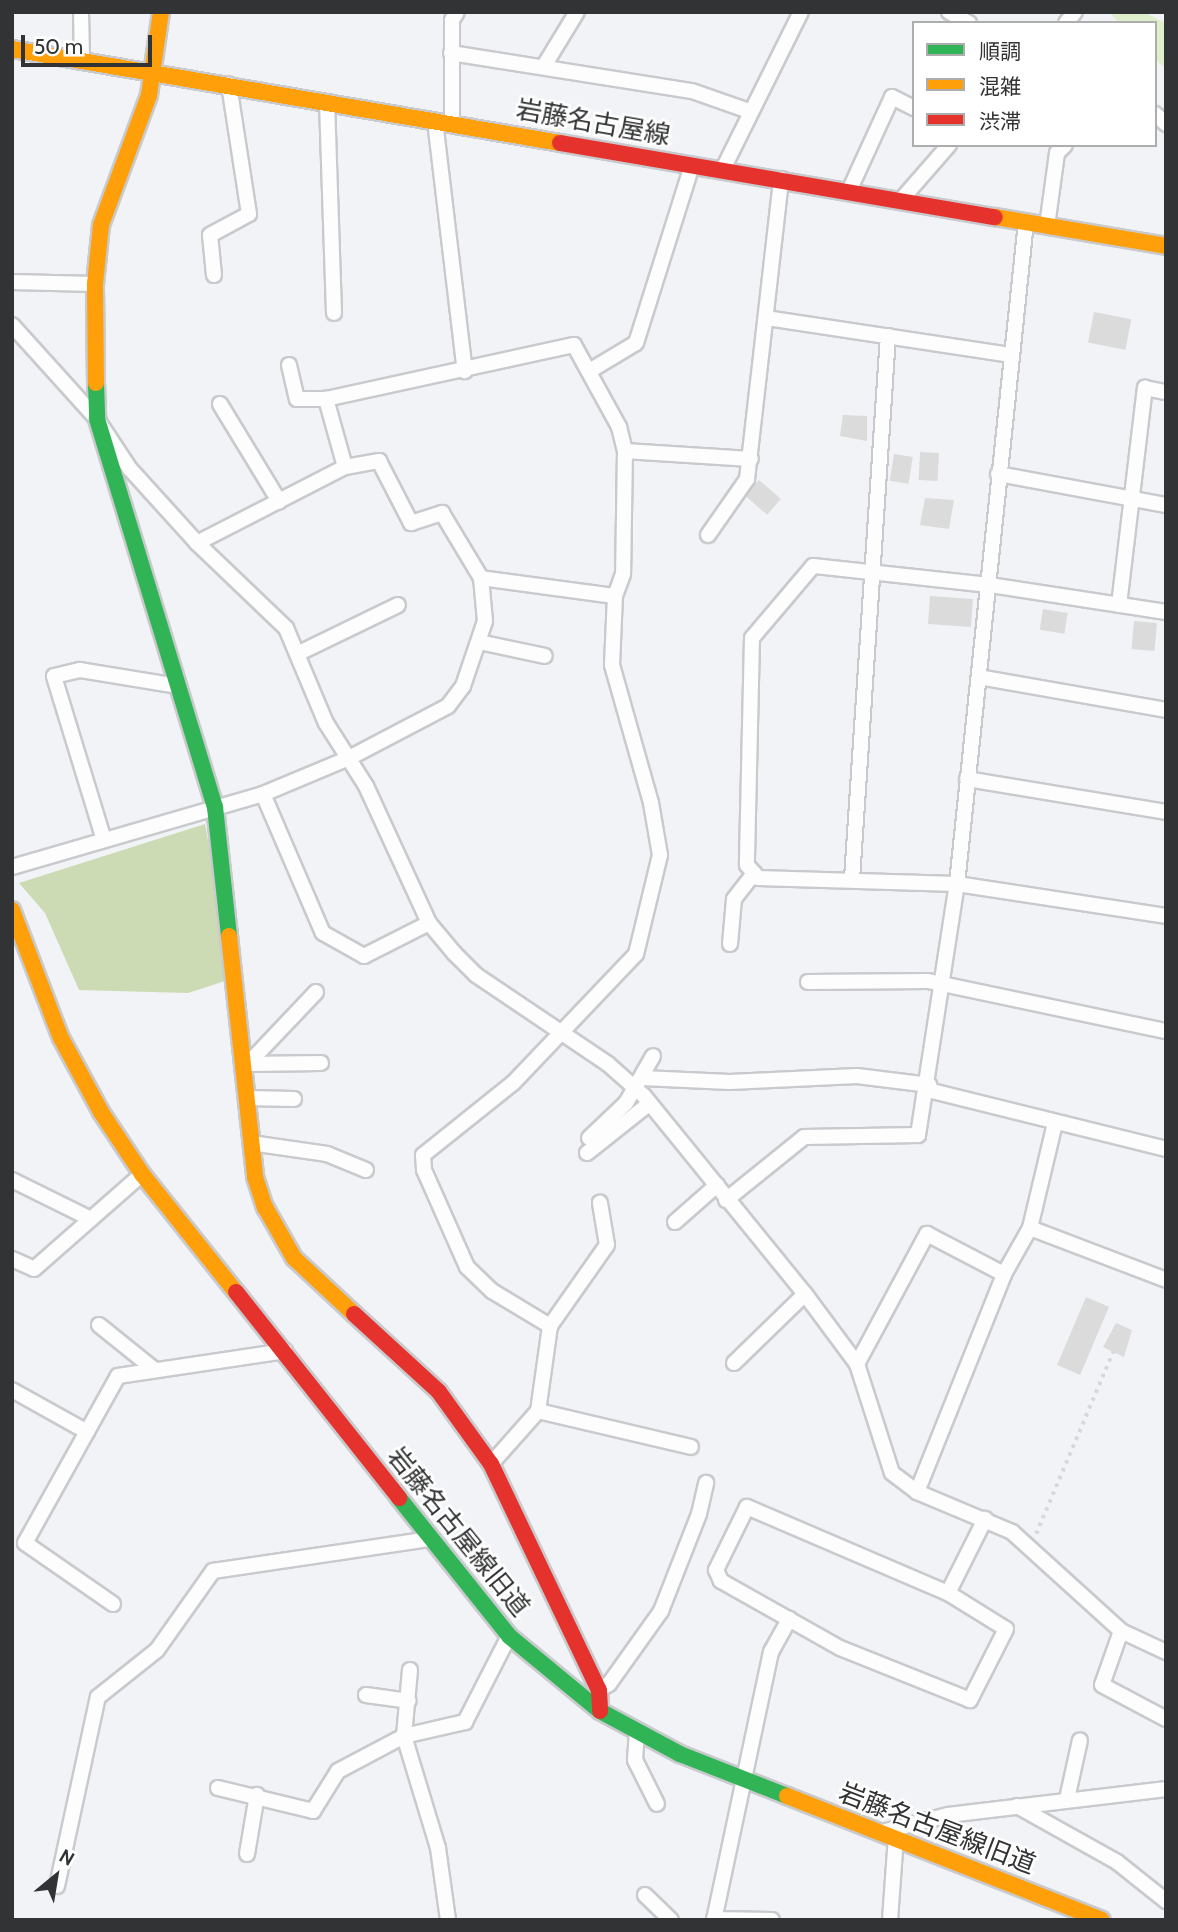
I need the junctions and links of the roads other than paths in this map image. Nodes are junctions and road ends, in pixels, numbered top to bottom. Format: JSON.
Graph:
{"nodes":[{"id":1,"x":80,"y":12,"type":"edge"},
{"id":2,"x":161,"y":12,"type":"edge"},
{"id":3,"x":457,"y":12,"type":"edge"},
{"id":4,"x":577,"y":12,"type":"edge"},
{"id":5,"x":801,"y":12,"type":"edge"},
{"id":6,"x":949,"y":12,"type":"edge"},
{"id":7,"x":965,"y":21,"type":"edge"},
{"id":8,"x":12,"y":48,"type":"edge"},
{"id":9,"x":451,"y":53,"type":"junction"},
{"id":10,"x":82,"y":59,"type":"junction"},
{"id":11,"x":544,"y":66,"type":"junction"},
{"id":12,"x":151,"y":71,"type":"junction"},
{"id":13,"x":229,"y":85,"type":"junction"},
{"id":14,"x":327,"y":102,"type":"junction"},
{"id":15,"x":912,"y":106,"type":"edge"},
{"id":16,"x":749,"y":111,"type":"junction"},
{"id":17,"x":435,"y":121,"type":"junction"},
{"id":18,"x":453,"y":124,"type":"junction"},
{"id":19,"x":947,"y":147,"type":"edge"},
{"id":20,"x":1063,"y":147,"type":"edge"},
{"id":21,"x":692,"y":164,"type":"junction"},
{"id":22,"x":723,"y":169,"type":"junction"},
{"id":23,"x":781,"y":179,"type":"junction"},
{"id":24,"x":849,"y":191,"type":"junction"},
{"id":25,"x":901,"y":200,"type":"junction"},
{"id":26,"x":1026,"y":222,"type":"junction"},
{"id":27,"x":1047,"y":226,"type":"junction"},
{"id":28,"x":1166,"y":246,"type":"edge"},
{"id":29,"x":214,"y":275,"type":"dead end"},
{"id":30,"x":12,"y":282,"type":"edge"},
{"id":31,"x":95,"y":285,"type":"junction"},
{"id":32,"x":334,"y":313,"type":"dead end"},
{"id":33,"x":766,"y":318,"type":"junction"},
{"id":34,"x":12,"y":325,"type":"edge"},
{"id":35,"x":888,"y":336,"type":"junction"},
{"id":36,"x":1011,"y":355,"type":"junction"},
{"id":37,"x":289,"y":365,"type":"dead end"},
{"id":38,"x":464,"y":370,"type":"junction"},
{"id":39,"x":591,"y":370,"type":"junction"},
{"id":40,"x":1166,"y":392,"type":"edge"},
{"id":41,"x":326,"y":399,"type":"junction"},
{"id":42,"x":220,"y":404,"type":"dead end"},
{"id":43,"x":97,"y":419,"type":"junction"},
{"id":44,"x":625,"y":451,"type":"junction"},
{"id":45,"x":751,"y":459,"type":"junction"},
{"id":46,"x":345,"y":467,"type":"junction"},
{"id":47,"x":998,"y":474,"type":"junction"},
{"id":48,"x":1133,"y":500,"type":"junction"},
{"id":49,"x":279,"y":501,"type":"junction"},
{"id":50,"x":1166,"y":505,"type":"edge"},
{"id":51,"x":708,"y":535,"type":"dead end"},
{"id":52,"x":197,"y":543,"type":"junction"},
{"id":53,"x":872,"y":573,"type":"junction"},
{"id":54,"x":481,"y":578,"type":"junction"},
{"id":55,"x":989,"y":585,"type":"junction"},
{"id":56,"x":615,"y":596,"type":"junction"},
{"id":57,"x":1119,"y":605,"type":"junction"},
{"id":58,"x":398,"y":606,"type":"dead end"},
{"id":59,"x":1166,"y":612,"type":"edge"},
{"id":60,"x":478,"y":642,"type":"junction"},
{"id":61,"x":297,"y":654,"type":"junction"},
{"id":62,"x":545,"y":656,"type":"dead end"},
{"id":63,"x":979,"y":677,"type":"junction"},
{"id":64,"x":178,"y":686,"type":"junction"},
{"id":65,"x":1166,"y":710,"type":"edge"},
{"id":66,"x":349,"y":758,"type":"junction"},
{"id":67,"x":968,"y":779,"type":"junction"},
{"id":68,"x":263,"y":794,"type":"junction"},
{"id":69,"x":215,"y":807,"type":"junction"},
{"id":70,"x":1166,"y":812,"type":"edge"},
{"id":71,"x":104,"y":840,"type":"junction"},
{"id":72,"x":12,"y":867,"type":"edge"},
{"id":73,"x":754,"y":873,"type":"junction"},
{"id":74,"x":852,"y":879,"type":"junction"},
{"id":75,"x":957,"y":884,"type":"junction"},
{"id":76,"x":12,"y":910,"type":"edge"},
{"id":77,"x":1166,"y":916,"type":"edge"},
{"id":78,"x":429,"y":923,"type":"junction"},
{"id":79,"x":730,"y":944,"type":"dead end"},
{"id":80,"x":808,"y":982,"type":"dead end"},
{"id":81,"x":944,"y":987,"type":"junction"},
{"id":82,"x":316,"y":992,"type":"dead end"},
{"id":83,"x":1166,"y":1031,"type":"edge"},
{"id":84,"x":562,"y":1032,"type":"junction"},
{"id":85,"x":653,"y":1056,"type":"dead end"},
{"id":86,"x":321,"y":1063,"type":"dead end"},
{"id":87,"x":245,"y":1067,"type":"junction"},
{"id":88,"x":639,"y":1083,"type":"junction"},
{"id":89,"x":928,"y":1087,"type":"junction"},
{"id":90,"x":246,"y":1098,"type":"junction"},
{"id":91,"x":294,"y":1099,"type":"dead end"},
{"id":92,"x":650,"y":1103,"type":"junction"},
{"id":93,"x":1055,"y":1123,"type":"junction"},
{"id":94,"x":251,"y":1143,"type":"junction"},
{"id":95,"x":1166,"y":1149,"type":"edge"},
{"id":96,"x":366,"y":1170,"type":"dead end"},
{"id":97,"x":142,"y":1174,"type":"junction"},
{"id":98,"x":12,"y":1180,"type":"edge"},
{"id":99,"x":717,"y":1185,"type":"junction"},
{"id":100,"x":726,"y":1200,"type":"junction"},
{"id":101,"x":600,"y":1203,"type":"dead end"},
{"id":102,"x":91,"y":1219,"type":"junction"},
{"id":103,"x":675,"y":1222,"type":"dead end"},
{"id":104,"x":1030,"y":1228,"type":"junction"},
{"id":105,"x":12,"y":1259,"type":"edge"},
{"id":106,"x":1004,"y":1273,"type":"junction"},
{"id":107,"x":1166,"y":1280,"type":"edge"},
{"id":108,"x":805,"y":1294,"type":"junction"},
{"id":109,"x":99,"y":1325,"type":"dead end"},
{"id":110,"x":550,"y":1326,"type":"junction"},
{"id":111,"x":285,"y":1351,"type":"junction"},
{"id":112,"x":734,"y":1363,"type":"dead end"},
{"id":113,"x":857,"y":1364,"type":"junction"},
{"id":114,"x":155,"y":1370,"type":"junction"},
{"id":115,"x":12,"y":1390,"type":"edge"},
{"id":116,"x":538,"y":1411,"type":"junction"},
{"id":117,"x":87,"y":1432,"type":"junction"},
{"id":118,"x":691,"y":1447,"type":"dead end"},
{"id":119,"x":491,"y":1464,"type":"junction"},
{"id":120,"x":706,"y":1483,"type":"dead end"},
{"id":121,"x":917,"y":1492,"type":"junction"},
{"id":122,"x":985,"y":1519,"type":"junction"},
{"id":123,"x":19,"y":1539,"type":"edge"},
{"id":124,"x":429,"y":1539,"type":"junction"},
{"id":125,"x":948,"y":1593,"type":"junction"},
{"id":126,"x":113,"y":1604,"type":"dead end"},
{"id":127,"x":789,"y":1619,"type":"junction"},
{"id":128,"x":1121,"y":1631,"type":"junction"},
{"id":129,"x":509,"y":1636,"type":"junction"},
{"id":130,"x":1166,"y":1652,"type":"edge"},
{"id":131,"x":410,"y":1670,"type":"dead end"},
{"id":132,"x":599,"y":1690,"type":"junction"},
{"id":133,"x":366,"y":1695,"type":"dead end"},
{"id":134,"x":409,"y":1701,"type":"junction"},
{"id":135,"x":600,"y":1711,"type":"junction"},
{"id":136,"x":1166,"y":1719,"type":"edge"},
{"id":137,"x":637,"y":1731,"type":"junction"},
{"id":138,"x":404,"y":1736,"type":"junction"},
{"id":139,"x":1080,"y":1740,"type":"dead end"},
{"id":140,"x":746,"y":1783,"type":"junction"},
{"id":141,"x":218,"y":1788,"type":"dead end"},
{"id":142,"x":1166,"y":1788,"type":"edge"},
{"id":143,"x":257,"y":1795,"type":"junction"},
{"id":144,"x":1067,"y":1799,"type":"junction"},
{"id":145,"x":657,"y":1804,"type":"dead end"},
{"id":146,"x":1017,"y":1806,"type":"junction"},
{"id":147,"x":889,"y":1835,"type":"junction"},
{"id":148,"x":247,"y":1854,"type":"dead end"},
{"id":149,"x":57,"y":1886,"type":"dead end"},
{"id":150,"x":645,"y":1895,"type":"dead end"},
{"id":151,"x":1166,"y":1901,"type":"edge"},
{"id":152,"x":714,"y":1919,"type":"edge"},
{"id":153,"x":449,"y":1920,"type":"edge"},
{"id":154,"x":671,"y":1920,"type":"edge"},
{"id":155,"x":772,"y":1920,"type":"edge"},
{"id":156,"x":890,"y":1920,"type":"edge"},
{"id":157,"x":1101,"y":1920,"type":"edge"}],
"edges":[{"from":1,"to":10,"type":"street"},
{"from":2,"to":12,"type":"street"},
{"from":3,"to":9,"type":"street"},
{"from":4,"to":11,"type":"street"},
{"from":5,"to":16,"type":"street"},
{"from":6,"to":7,"type":"street"},
{"from":8,"to":10,"type":"street","name":"岩藤名古屋線"},
{"from":9,"to":11,"type":"street"},
{"from":9,"to":18,"type":"street"},
{"from":10,"to":12,"type":"street","name":"岩藤名古屋線"},
{"from":11,"to":16,"type":"street"},
{"from":12,"to":13,"type":"street","name":"岩藤名古屋線"},
{"from":12,"to":31,"type":"street"},
{"from":13,"to":14,"type":"street","name":"岩藤名古屋線"},
{"from":13,"to":29,"type":"street"},
{"from":14,"to":17,"type":"street","name":"岩藤名古屋線"},
{"from":14,"to":32,"type":"street"},
{"from":15,"to":24,"type":"street"},
{"from":16,"to":22,"type":"street"},
{"from":17,"to":18,"type":"street","name":"岩藤名古屋線"},
{"from":17,"to":38,"type":"street"},
{"from":18,"to":21,"type":"street","name":"岩藤名古屋線"},
{"from":19,"to":25,"type":"street"},
{"from":20,"to":27,"type":"street"},
{"from":21,"to":22,"type":"street","name":"岩藤名古屋線"},
{"from":21,"to":39,"type":"street"},
{"from":22,"to":23,"type":"street","name":"岩藤名古屋線"},
{"from":23,"to":24,"type":"street","name":"岩藤名古屋線"},
{"from":23,"to":33,"type":"street"},
{"from":24,"to":25,"type":"street","name":"岩藤名古屋線"},
{"from":25,"to":26,"type":"street","name":"岩藤名古屋線"},
{"from":26,"to":27,"type":"street","name":"岩藤名古屋線"},
{"from":26,"to":36,"type":"street"},
{"from":27,"to":28,"type":"street","name":"岩藤名古屋線"},
{"from":30,"to":31,"type":"street"},
{"from":31,"to":43,"type":"street"},
{"from":33,"to":35,"type":"street"},
{"from":33,"to":45,"type":"street"},
{"from":34,"to":43,"type":"street"},
{"from":35,"to":36,"type":"street"},
{"from":35,"to":53,"type":"street"},
{"from":36,"to":47,"type":"street"},
{"from":37,"to":41,"type":"street"},
{"from":38,"to":39,"type":"street"},
{"from":38,"to":41,"type":"street"},
{"from":39,"to":44,"type":"street"},
{"from":40,"to":48,"type":"street"},
{"from":41,"to":46,"type":"street"},
{"from":42,"to":49,"type":"street"},
{"from":43,"to":52,"type":"street"},
{"from":43,"to":64,"type":"street"},
{"from":44,"to":45,"type":"street"},
{"from":44,"to":56,"type":"street"},
{"from":45,"to":51,"type":"street"},
{"from":46,"to":49,"type":"street"},
{"from":46,"to":54,"type":"street"},
{"from":47,"to":48,"type":"street"},
{"from":47,"to":55,"type":"street"},
{"from":48,"to":50,"type":"street"},
{"from":48,"to":57,"type":"street"},
{"from":49,"to":52,"type":"street"},
{"from":52,"to":61,"type":"street"},
{"from":53,"to":55,"type":"street"},
{"from":53,"to":73,"type":"street"},
{"from":53,"to":74,"type":"street"},
{"from":54,"to":56,"type":"street"},
{"from":54,"to":60,"type":"street"},
{"from":55,"to":57,"type":"street"},
{"from":55,"to":63,"type":"street"},
{"from":56,"to":84,"type":"street"},
{"from":57,"to":59,"type":"street"},
{"from":58,"to":61,"type":"street"},
{"from":60,"to":62,"type":"street"},
{"from":60,"to":66,"type":"street"},
{"from":61,"to":66,"type":"street"},
{"from":63,"to":65,"type":"street"},
{"from":63,"to":67,"type":"street"},
{"from":64,"to":69,"type":"street"},
{"from":64,"to":71,"type":"street"},
{"from":66,"to":68,"type":"street"},
{"from":66,"to":78,"type":"street"},
{"from":67,"to":70,"type":"street"},
{"from":67,"to":75,"type":"street"},
{"from":68,"to":69,"type":"street"},
{"from":68,"to":78,"type":"street"},
{"from":69,"to":71,"type":"street"},
{"from":69,"to":87,"type":"street"},
{"from":71,"to":72,"type":"street"},
{"from":73,"to":74,"type":"street"},
{"from":73,"to":79,"type":"street"},
{"from":74,"to":75,"type":"street"},
{"from":75,"to":77,"type":"street"},
{"from":75,"to":81,"type":"street"},
{"from":76,"to":97,"type":"street","name":"岩藤名古屋線旧道"},
{"from":78,"to":84,"type":"street"},
{"from":80,"to":81,"type":"street"},
{"from":81,"to":83,"type":"street"},
{"from":81,"to":89,"type":"street"},
{"from":82,"to":87,"type":"street"},
{"from":84,"to":88,"type":"street"},
{"from":84,"to":110,"type":"street"},
{"from":85,"to":88,"type":"street"},
{"from":86,"to":87,"type":"street"},
{"from":87,"to":90,"type":"street"},
{"from":88,"to":89,"type":"street"},
{"from":88,"to":92,"type":"street"},
{"from":88,"to":92,"type":"street"},
{"from":89,"to":93,"type":"street"},
{"from":89,"to":100,"type":"street"},
{"from":90,"to":91,"type":"street"},
{"from":90,"to":94,"type":"street"},
{"from":92,"to":99,"type":"street"},
{"from":93,"to":95,"type":"street"},
{"from":93,"to":104,"type":"street"},
{"from":94,"to":96,"type":"street"},
{"from":94,"to":119,"type":"street"},
{"from":97,"to":102,"type":"street"},
{"from":97,"to":111,"type":"street","name":"岩藤名古屋線旧道"},
{"from":98,"to":102,"type":"street"},
{"from":99,"to":100,"type":"street"},
{"from":99,"to":103,"type":"street"},
{"from":100,"to":108,"type":"street"},
{"from":101,"to":110,"type":"street"},
{"from":102,"to":105,"type":"street"},
{"from":104,"to":106,"type":"street"},
{"from":104,"to":107,"type":"street"},
{"from":106,"to":113,"type":"street"},
{"from":106,"to":121,"type":"street"},
{"from":108,"to":112,"type":"street"},
{"from":108,"to":113,"type":"street"},
{"from":109,"to":114,"type":"street"},
{"from":110,"to":116,"type":"street"},
{"from":111,"to":114,"type":"street"},
{"from":111,"to":124,"type":"street","name":"岩藤名古屋線旧道"},
{"from":113,"to":121,"type":"street"},
{"from":114,"to":117,"type":"street"},
{"from":115,"to":117,"type":"street"},
{"from":116,"to":118,"type":"street"},
{"from":116,"to":119,"type":"street"},
{"from":117,"to":123,"type":"street"},
{"from":119,"to":132,"type":"street"},
{"from":120,"to":132,"type":"street"},
{"from":121,"to":122,"type":"street"},
{"from":122,"to":125,"type":"street"},
{"from":122,"to":128,"type":"street"},
{"from":123,"to":126,"type":"street"},
{"from":124,"to":129,"type":"street","name":"岩藤名古屋線旧道"},
{"from":124,"to":149,"type":"street"},
{"from":125,"to":127,"type":"street"},
{"from":125,"to":127,"type":"street"},
{"from":127,"to":140,"type":"street"},
{"from":128,"to":130,"type":"street"},
{"from":128,"to":136,"type":"street"},
{"from":129,"to":135,"type":"street","name":"岩藤名古屋線旧道"},
{"from":129,"to":138,"type":"street"},
{"from":131,"to":134,"type":"street"},
{"from":132,"to":135,"type":"street"},
{"from":133,"to":134,"type":"street"},
{"from":134,"to":138,"type":"street"},
{"from":135,"to":137,"type":"street","name":"岩藤名古屋線旧道"},
{"from":137,"to":140,"type":"street","name":"岩藤名古屋線旧道"},
{"from":137,"to":145,"type":"street"},
{"from":138,"to":143,"type":"street"},
{"from":138,"to":153,"type":"street"},
{"from":139,"to":144,"type":"street"},
{"from":140,"to":147,"type":"street","name":"岩藤名古屋線旧道"},
{"from":140,"to":152,"type":"street"},
{"from":141,"to":143,"type":"street"},
{"from":142,"to":144,"type":"street"},
{"from":143,"to":148,"type":"street"},
{"from":144,"to":146,"type":"street"},
{"from":146,"to":147,"type":"street"},
{"from":146,"to":151,"type":"street"},
{"from":147,"to":156,"type":"street"},
{"from":147,"to":157,"type":"street","name":"岩藤名古屋線旧道"},
{"from":150,"to":154,"type":"street"},
{"from":152,"to":155,"type":"street"}]}
